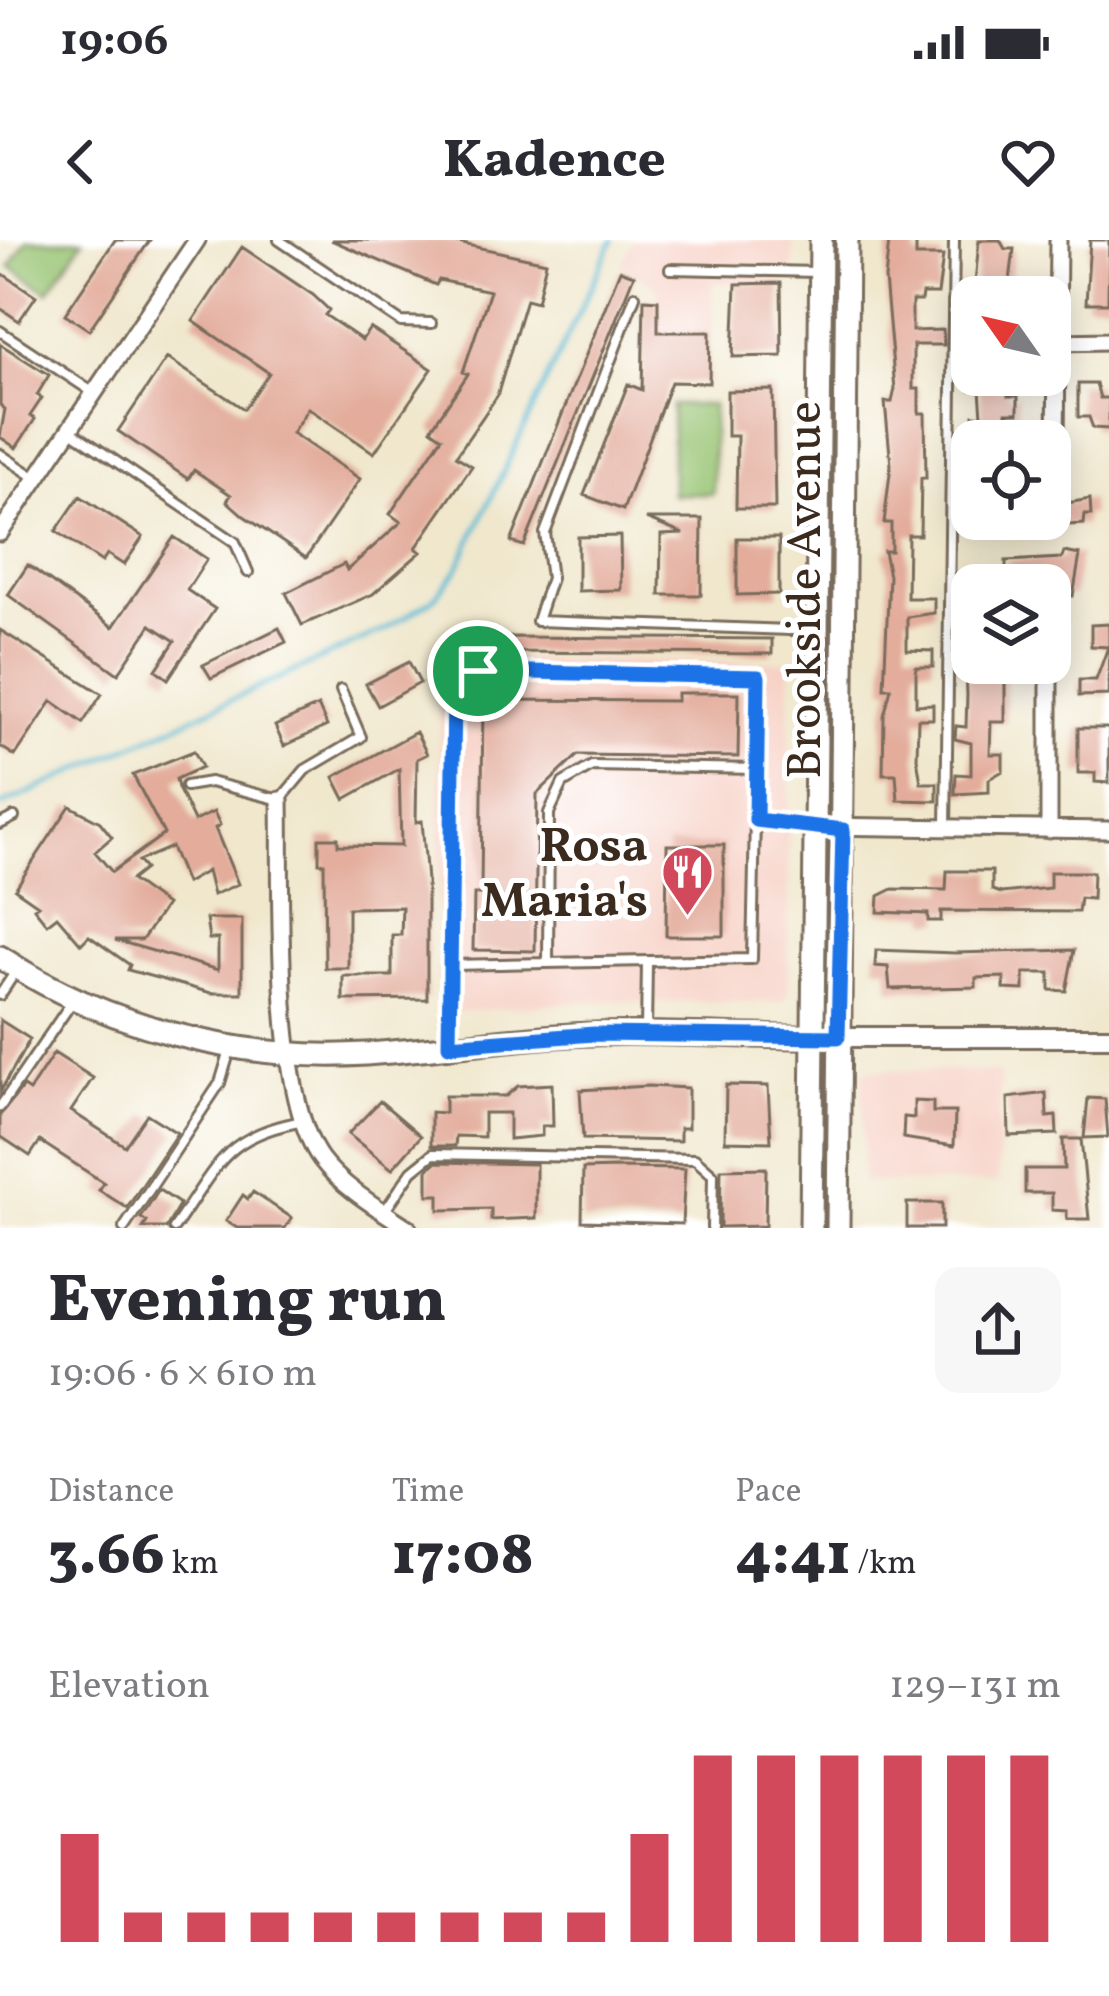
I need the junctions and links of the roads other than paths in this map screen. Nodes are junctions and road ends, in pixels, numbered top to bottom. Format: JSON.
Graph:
{"nodes":[{"id":1,"x":197,"y":240,"type":"edge"},
{"id":2,"x":279,"y":240,"type":"edge"},
{"id":3,"x":821,"y":240,"type":"edge"},
{"id":4,"x":847,"y":240,"type":"edge"},
{"id":5,"x":954,"y":240,"type":"edge"},
{"id":6,"x":1058,"y":240,"type":"edge"},
{"id":7,"x":670,"y":269,"type":"dead end"},
{"id":8,"x":821,"y":272,"type":"junction"},
{"id":9,"x":1058,"y":276,"type":"edge"},
{"id":10,"x":635,"y":296,"type":"dead end"},
{"id":11,"x":431,"y":323,"type":"dead end"},
{"id":12,"x":0,"y":331,"type":"edge"},
{"id":13,"x":1109,"y":341,"type":"edge"},
{"id":14,"x":1071,"y":342,"type":"edge"},
{"id":15,"x":94,"y":393,"type":"junction"},
{"id":16,"x":70,"y":430,"type":"junction"},
{"id":17,"x":0,"y":454,"type":"edge"},
{"id":18,"x":37,"y":478,"type":"junction"},
{"id":19,"x":0,"y":532,"type":"edge"},
{"id":20,"x":248,"y":572,"type":"dead end"},
{"id":21,"x":818,"y":631,"type":"junction"},
{"id":22,"x":1049,"y":684,"type":"edge"},
{"id":23,"x":341,"y":690,"type":"dead end"},
{"id":24,"x":757,"y":770,"type":"junction"},
{"id":25,"x":186,"y":786,"type":"dead end"},
{"id":26,"x":280,"y":800,"type":"junction"},
{"id":27,"x":14,"y":817,"type":"dead end"},
{"id":28,"x":756,"y":820,"type":"junction"},
{"id":29,"x":0,"y":824,"type":"edge"},
{"id":30,"x":817,"y":826,"type":"junction"},
{"id":31,"x":843,"y":830,"type":"junction"},
{"id":32,"x":946,"y":830,"type":"junction"},
{"id":33,"x":1049,"y":830,"type":"junction"},
{"id":34,"x":1109,"y":830,"type":"edge"},
{"id":35,"x":647,"y":962,"type":"junction"},
{"id":36,"x":9,"y":963,"type":"edge"},
{"id":37,"x":548,"y":963,"type":"junction"},
{"id":38,"x":451,"y":965,"type":"junction"},
{"id":39,"x":0,"y":995,"type":"edge"},
{"id":40,"x":74,"y":998,"type":"junction"},
{"id":41,"x":646,"y":1034,"type":"junction"},
{"id":42,"x":814,"y":1037,"type":"junction"},
{"id":43,"x":838,"y":1037,"type":"junction"},
{"id":44,"x":1109,"y":1037,"type":"edge"},
{"id":45,"x":232,"y":1044,"type":"junction"},
{"id":46,"x":449,"y":1045,"type":"junction"},
{"id":47,"x":292,"y":1053,"type":"junction"},
{"id":48,"x":0,"y":1107,"type":"edge"},
{"id":49,"x":305,"y":1120,"type":"junction"},
{"id":50,"x":384,"y":1212,"type":"junction"},
{"id":51,"x":124,"y":1228,"type":"edge"},
{"id":52,"x":174,"y":1228,"type":"edge"},
{"id":53,"x":408,"y":1228,"type":"edge"},
{"id":54,"x":712,"y":1228,"type":"edge"},
{"id":55,"x":812,"y":1228,"type":"edge"},
{"id":56,"x":838,"y":1228,"type":"edge"}],
"edges":[{"from":1,"to":15,"type":"street"},
{"from":2,"to":11,"type":"lane"},
{"from":3,"to":8,"type":"main road","name":"Brookside Avenue"},
{"from":4,"to":31,"type":"main road","name":"Brookside Avenue"},
{"from":5,"to":32,"type":"lane"},
{"from":6,"to":9,"type":"street"},
{"from":7,"to":8,"type":"lane"},
{"from":8,"to":21,"type":"main road","name":"Brookside Avenue"},
{"from":10,"to":21,"type":"lane"},
{"from":12,"to":15,"type":"lane"},
{"from":13,"to":14,"type":"street"},
{"from":15,"to":16,"type":"street"},
{"from":16,"to":18,"type":"street"},
{"from":16,"to":20,"type":"lane"},
{"from":17,"to":18,"type":"lane"},
{"from":18,"to":19,"type":"street"},
{"from":21,"to":30,"type":"main road","name":"Brookside Avenue"},
{"from":22,"to":33,"type":"street"},
{"from":23,"to":26,"type":"lane"},
{"from":24,"to":28,"type":"lane"},
{"from":24,"to":37,"type":"lane"},
{"from":24,"to":38,"type":"lane"},
{"from":25,"to":26,"type":"lane"},
{"from":26,"to":47,"type":"street"},
{"from":27,"to":29,"type":"lane"},
{"from":28,"to":30,"type":"lane"},
{"from":28,"to":35,"type":"lane"},
{"from":30,"to":31,"type":"street"},
{"from":30,"to":42,"type":"main road","name":"Brookside Avenue"},
{"from":31,"to":32,"type":"street"},
{"from":31,"to":43,"type":"main road","name":"Brookside Avenue"},
{"from":32,"to":33,"type":"street"},
{"from":33,"to":34,"type":"street"},
{"from":35,"to":37,"type":"lane"},
{"from":35,"to":41,"type":"lane"},
{"from":36,"to":39,"type":"lane"},
{"from":36,"to":40,"type":"main road"},
{"from":37,"to":38,"type":"lane"},
{"from":38,"to":46,"type":"lane"},
{"from":40,"to":45,"type":"main road"},
{"from":40,"to":48,"type":"lane"},
{"from":41,"to":42,"type":"main road"},
{"from":41,"to":46,"type":"main road"},
{"from":42,"to":43,"type":"street"},
{"from":42,"to":55,"type":"main road","name":"Brookside Avenue"},
{"from":43,"to":44,"type":"street"},
{"from":43,"to":56,"type":"main road","name":"Brookside Avenue"},
{"from":45,"to":47,"type":"main road"},
{"from":45,"to":51,"type":"lane"},
{"from":46,"to":47,"type":"main road"},
{"from":47,"to":49,"type":"street"},
{"from":49,"to":50,"type":"street"},
{"from":49,"to":52,"type":"lane"},
{"from":50,"to":53,"type":"street"},
{"from":50,"to":54,"type":"lane"}]}
